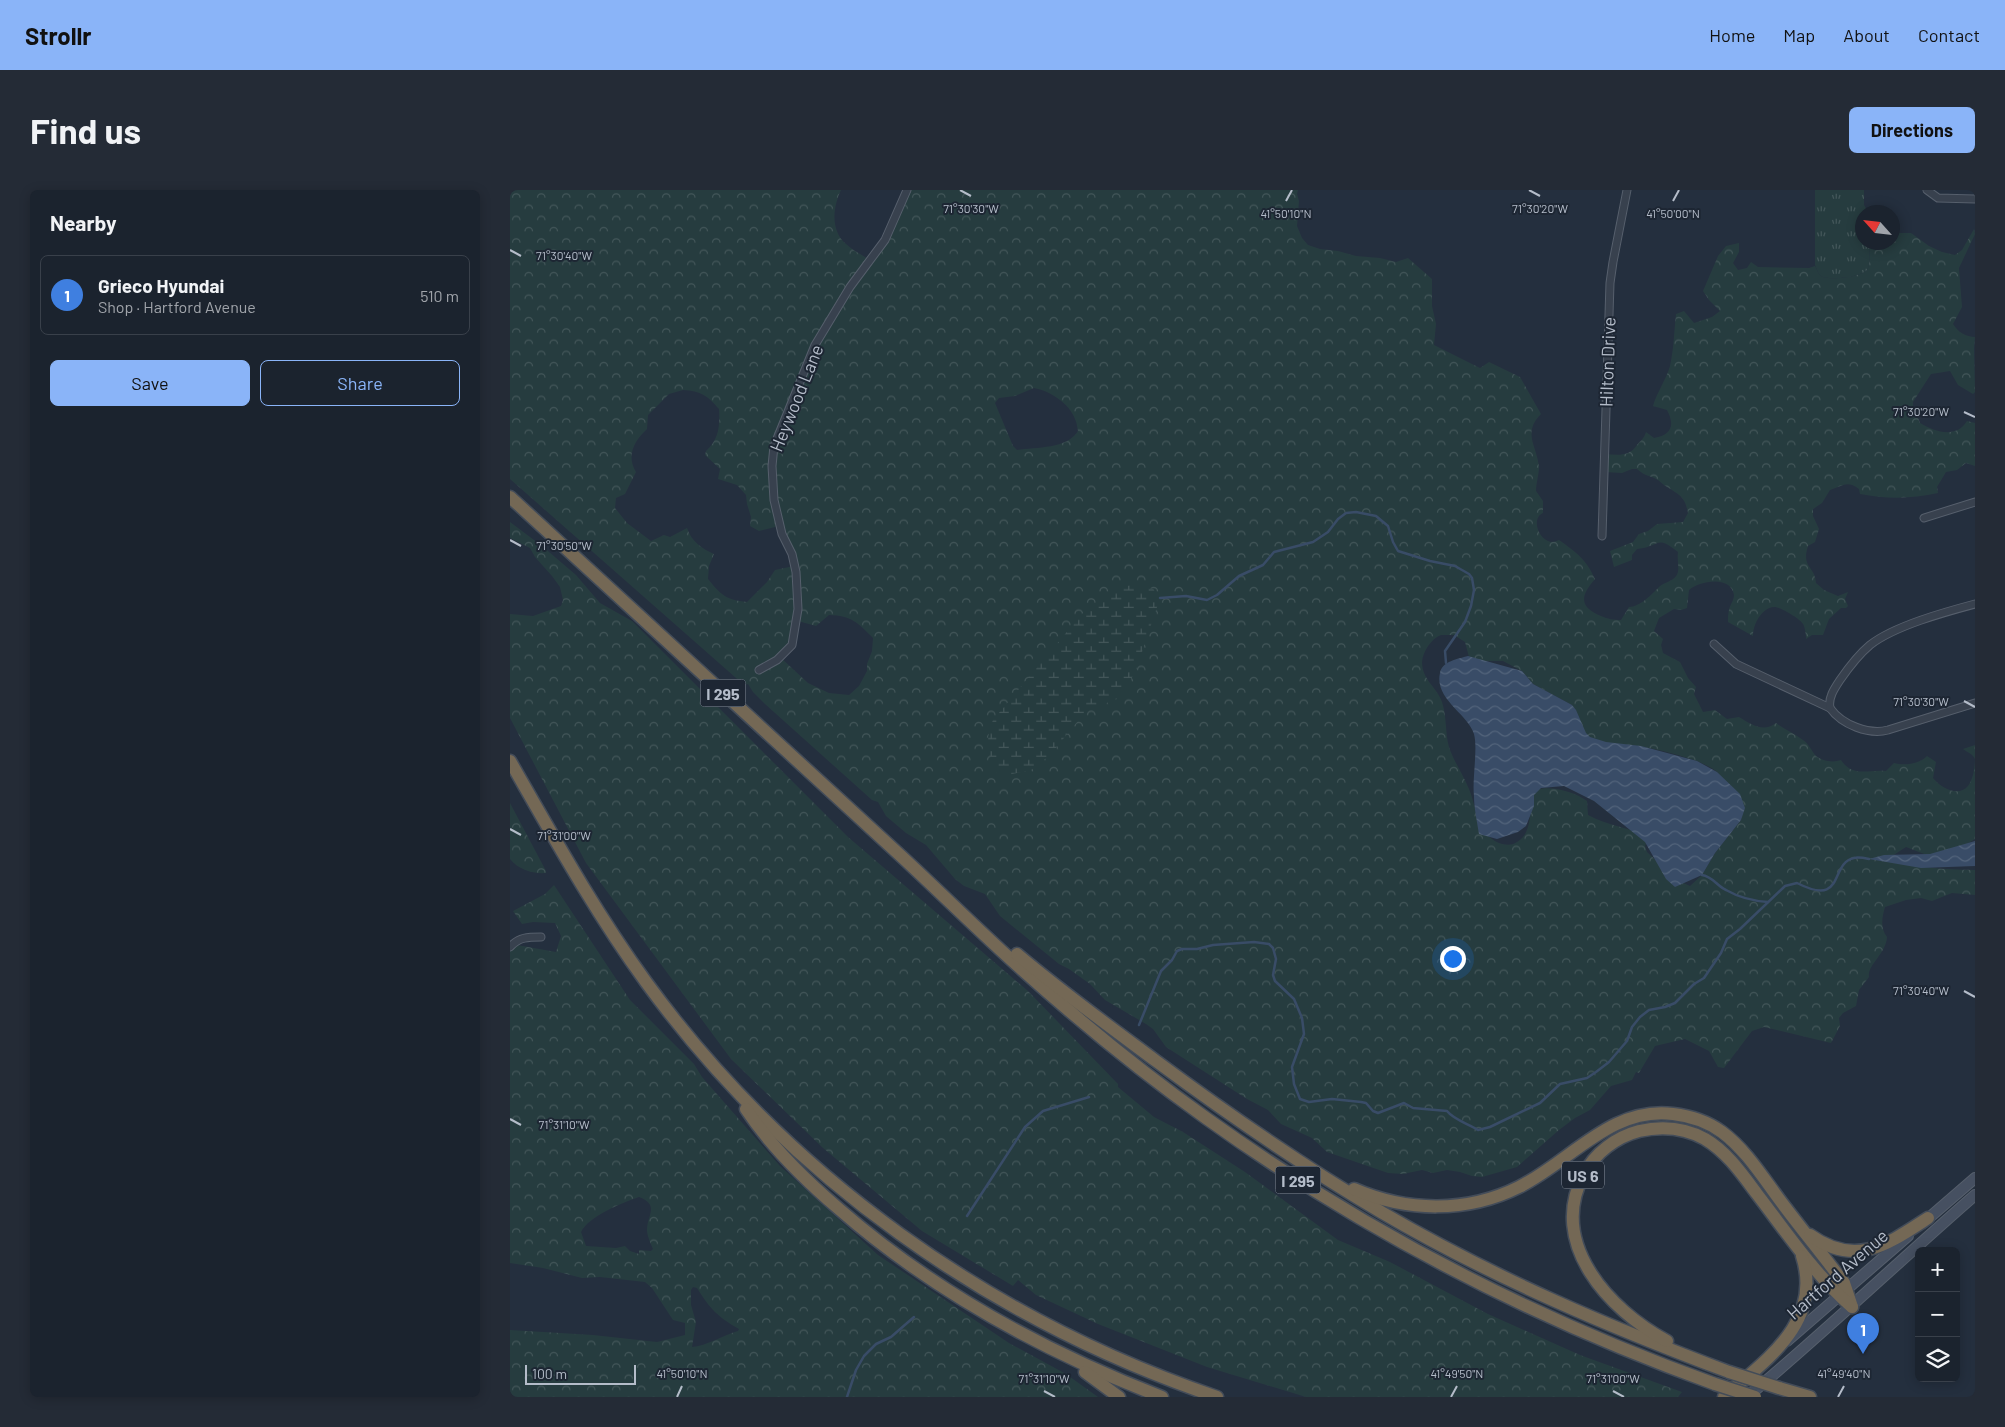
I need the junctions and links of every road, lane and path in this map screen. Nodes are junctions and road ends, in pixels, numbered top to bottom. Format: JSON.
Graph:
{"nodes":[{"id":1,"x":907,"y":190,"type":"edge"},
{"id":2,"x":1628,"y":190,"type":"edge"},
{"id":3,"x":1927,"y":190,"type":"edge"},
{"id":4,"x":1975,"y":199,"type":"edge"},
{"id":5,"x":510,"y":497,"type":"edge"},
{"id":6,"x":1975,"y":502,"type":"edge"},
{"id":7,"x":1924,"y":518,"type":"dead end"},
{"id":8,"x":1602,"y":536,"type":"dead end"},
{"id":9,"x":1975,"y":604,"type":"edge"},
{"id":10,"x":1714,"y":644,"type":"dead end"},
{"id":11,"x":759,"y":670,"type":"dead end"},
{"id":12,"x":1975,"y":703,"type":"edge"},
{"id":13,"x":1830,"y":708,"type":"junction"},
{"id":14,"x":510,"y":761,"type":"edge"},
{"id":15,"x":936,"y":889,"type":"junction"},
{"id":16,"x":541,"y":937,"type":"dead end"},
{"id":17,"x":510,"y":947,"type":"edge"},
{"id":18,"x":724,"y":1076,"type":"junction"},
{"id":19,"x":1267,"y":1141,"type":"junction"},
{"id":20,"x":1975,"y":1178,"type":"edge"},
{"id":21,"x":1975,"y":1195,"type":"edge"},
{"id":22,"x":1928,"y":1218,"type":"junction"},
{"id":23,"x":1799,"y":1225,"type":"junction"},
{"id":24,"x":1794,"y":1241,"type":"junction"},
{"id":25,"x":1843,"y":1292,"type":"junction"},
{"id":26,"x":1852,"y":1307,"type":"junction"},
{"id":27,"x":1040,"y":1344,"type":"junction"},
{"id":28,"x":1772,"y":1354,"type":"junction"},
{"id":29,"x":1729,"y":1372,"type":"junction"},
{"id":30,"x":1118,"y":1397,"type":"edge"},
{"id":31,"x":1162,"y":1397,"type":"edge"},
{"id":32,"x":1217,"y":1397,"type":"edge"},
{"id":33,"x":1724,"y":1397,"type":"edge"},
{"id":34,"x":1747,"y":1397,"type":"edge"},
{"id":35,"x":1754,"y":1397,"type":"edge"},
{"id":36,"x":1810,"y":1397,"type":"edge"}],
"edges":[{"from":1,"to":11,"type":"street","name":"Heywood Lane"},
{"from":2,"to":8,"type":"street","name":"Hilton Drive"},
{"from":3,"to":4,"type":"street"},
{"from":5,"to":15,"type":"highway","number":"I 295"},
{"from":6,"to":7,"type":"street"},
{"from":9,"to":13,"type":"street"},
{"from":10,"to":13,"type":"street"},
{"from":12,"to":13,"type":"street"},
{"from":14,"to":18,"type":"highway"},
{"from":15,"to":19,"type":"highway"},
{"from":15,"to":35,"type":"highway","number":"I 295","bridge":true},
{"from":16,"to":17,"type":"street"},
{"from":18,"to":27,"type":"highway"},
{"from":18,"to":32,"type":"highway"},
{"from":19,"to":23,"type":"highway"},
{"from":19,"to":29,"type":"highway"},
{"from":20,"to":22,"type":"main road","name":"Hartford Avenue"},
{"from":21,"to":26,"type":"main road","name":"Hartford Avenue"},
{"from":22,"to":23,"type":"highway"},
{"from":22,"to":25,"type":"main road","name":"Hartford Avenue"},
{"from":23,"to":25,"type":"highway"},
{"from":24,"to":25,"type":"highway"},
{"from":24,"to":28,"type":"highway"},
{"from":24,"to":29,"type":"highway","number":"US 6"},
{"from":25,"to":26,"type":"highway"},
{"from":25,"to":28,"type":"main road","name":"Hartford Avenue"},
{"from":26,"to":34,"type":"main road","name":"Hartford Avenue"},
{"from":27,"to":30,"type":"highway"},
{"from":27,"to":31,"type":"highway"},
{"from":28,"to":33,"type":"highway","name":"Hartford Avenue"},
{"from":29,"to":36,"type":"highway","number":"US 6","bridge":true}]}
